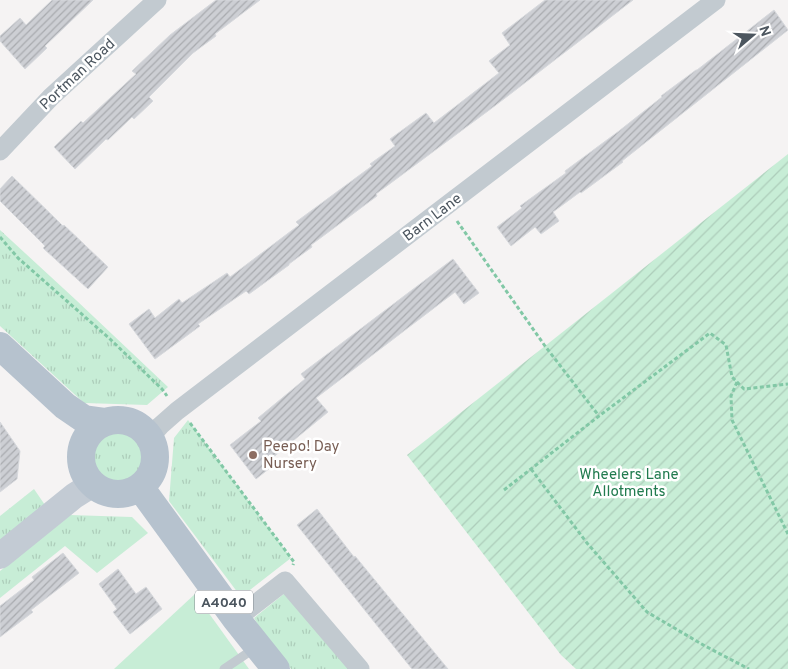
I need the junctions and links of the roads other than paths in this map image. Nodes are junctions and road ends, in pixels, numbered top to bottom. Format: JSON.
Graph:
{"nodes":[{"id":1,"x":157,"y":0,"type":"edge"},
{"id":2,"x":716,"y":0,"type":"edge"},
{"id":3,"x":0,"y":151,"type":"edge"},
{"id":4,"x":0,"y":346,"type":"edge"},
{"id":5,"x":65,"y":406,"type":"junction"},
{"id":6,"x":106,"y":422,"type":"junction"},
{"id":7,"x":150,"y":437,"type":"junction"},
{"id":8,"x":83,"y":446,"type":"junction"},
{"id":9,"x":93,"y":484,"type":"junction"},
{"id":10,"x":140,"y":488,"type":"junction"},
{"id":11,"x":0,"y":556,"type":"edge"},
{"id":12,"x":236,"y":619,"type":"junction"},
{"id":13,"x":258,"y":646,"type":"junction"},
{"id":14,"x":224,"y":669,"type":"edge"},
{"id":15,"x":276,"y":669,"type":"edge"},
{"id":16,"x":360,"y":669,"type":"edge"}],
"edges":[{"from":1,"to":3,"type":"street","name":"Portman Road"},
{"from":2,"to":7,"type":"street","name":"Barn Lane"},
{"from":4,"to":5,"type":"main road"},
{"from":5,"to":6,"type":"main road"},
{"from":5,"to":8,"type":"main road"},
{"from":6,"to":7,"type":"main road"},
{"from":6,"to":8,"type":"main road"},
{"from":7,"to":10,"type":"main road"},
{"from":8,"to":9,"type":"main road"},
{"from":9,"to":10,"type":"main road"},
{"from":9,"to":11,"type":"street"},
{"from":10,"to":12,"type":"main road","number":"A4040"},
{"from":12,"to":13,"type":"main road","number":"A4040"},
{"from":12,"to":16,"type":"street"},
{"from":13,"to":14,"type":"lane"},
{"from":13,"to":15,"type":"main road","number":"A4040"}]}
